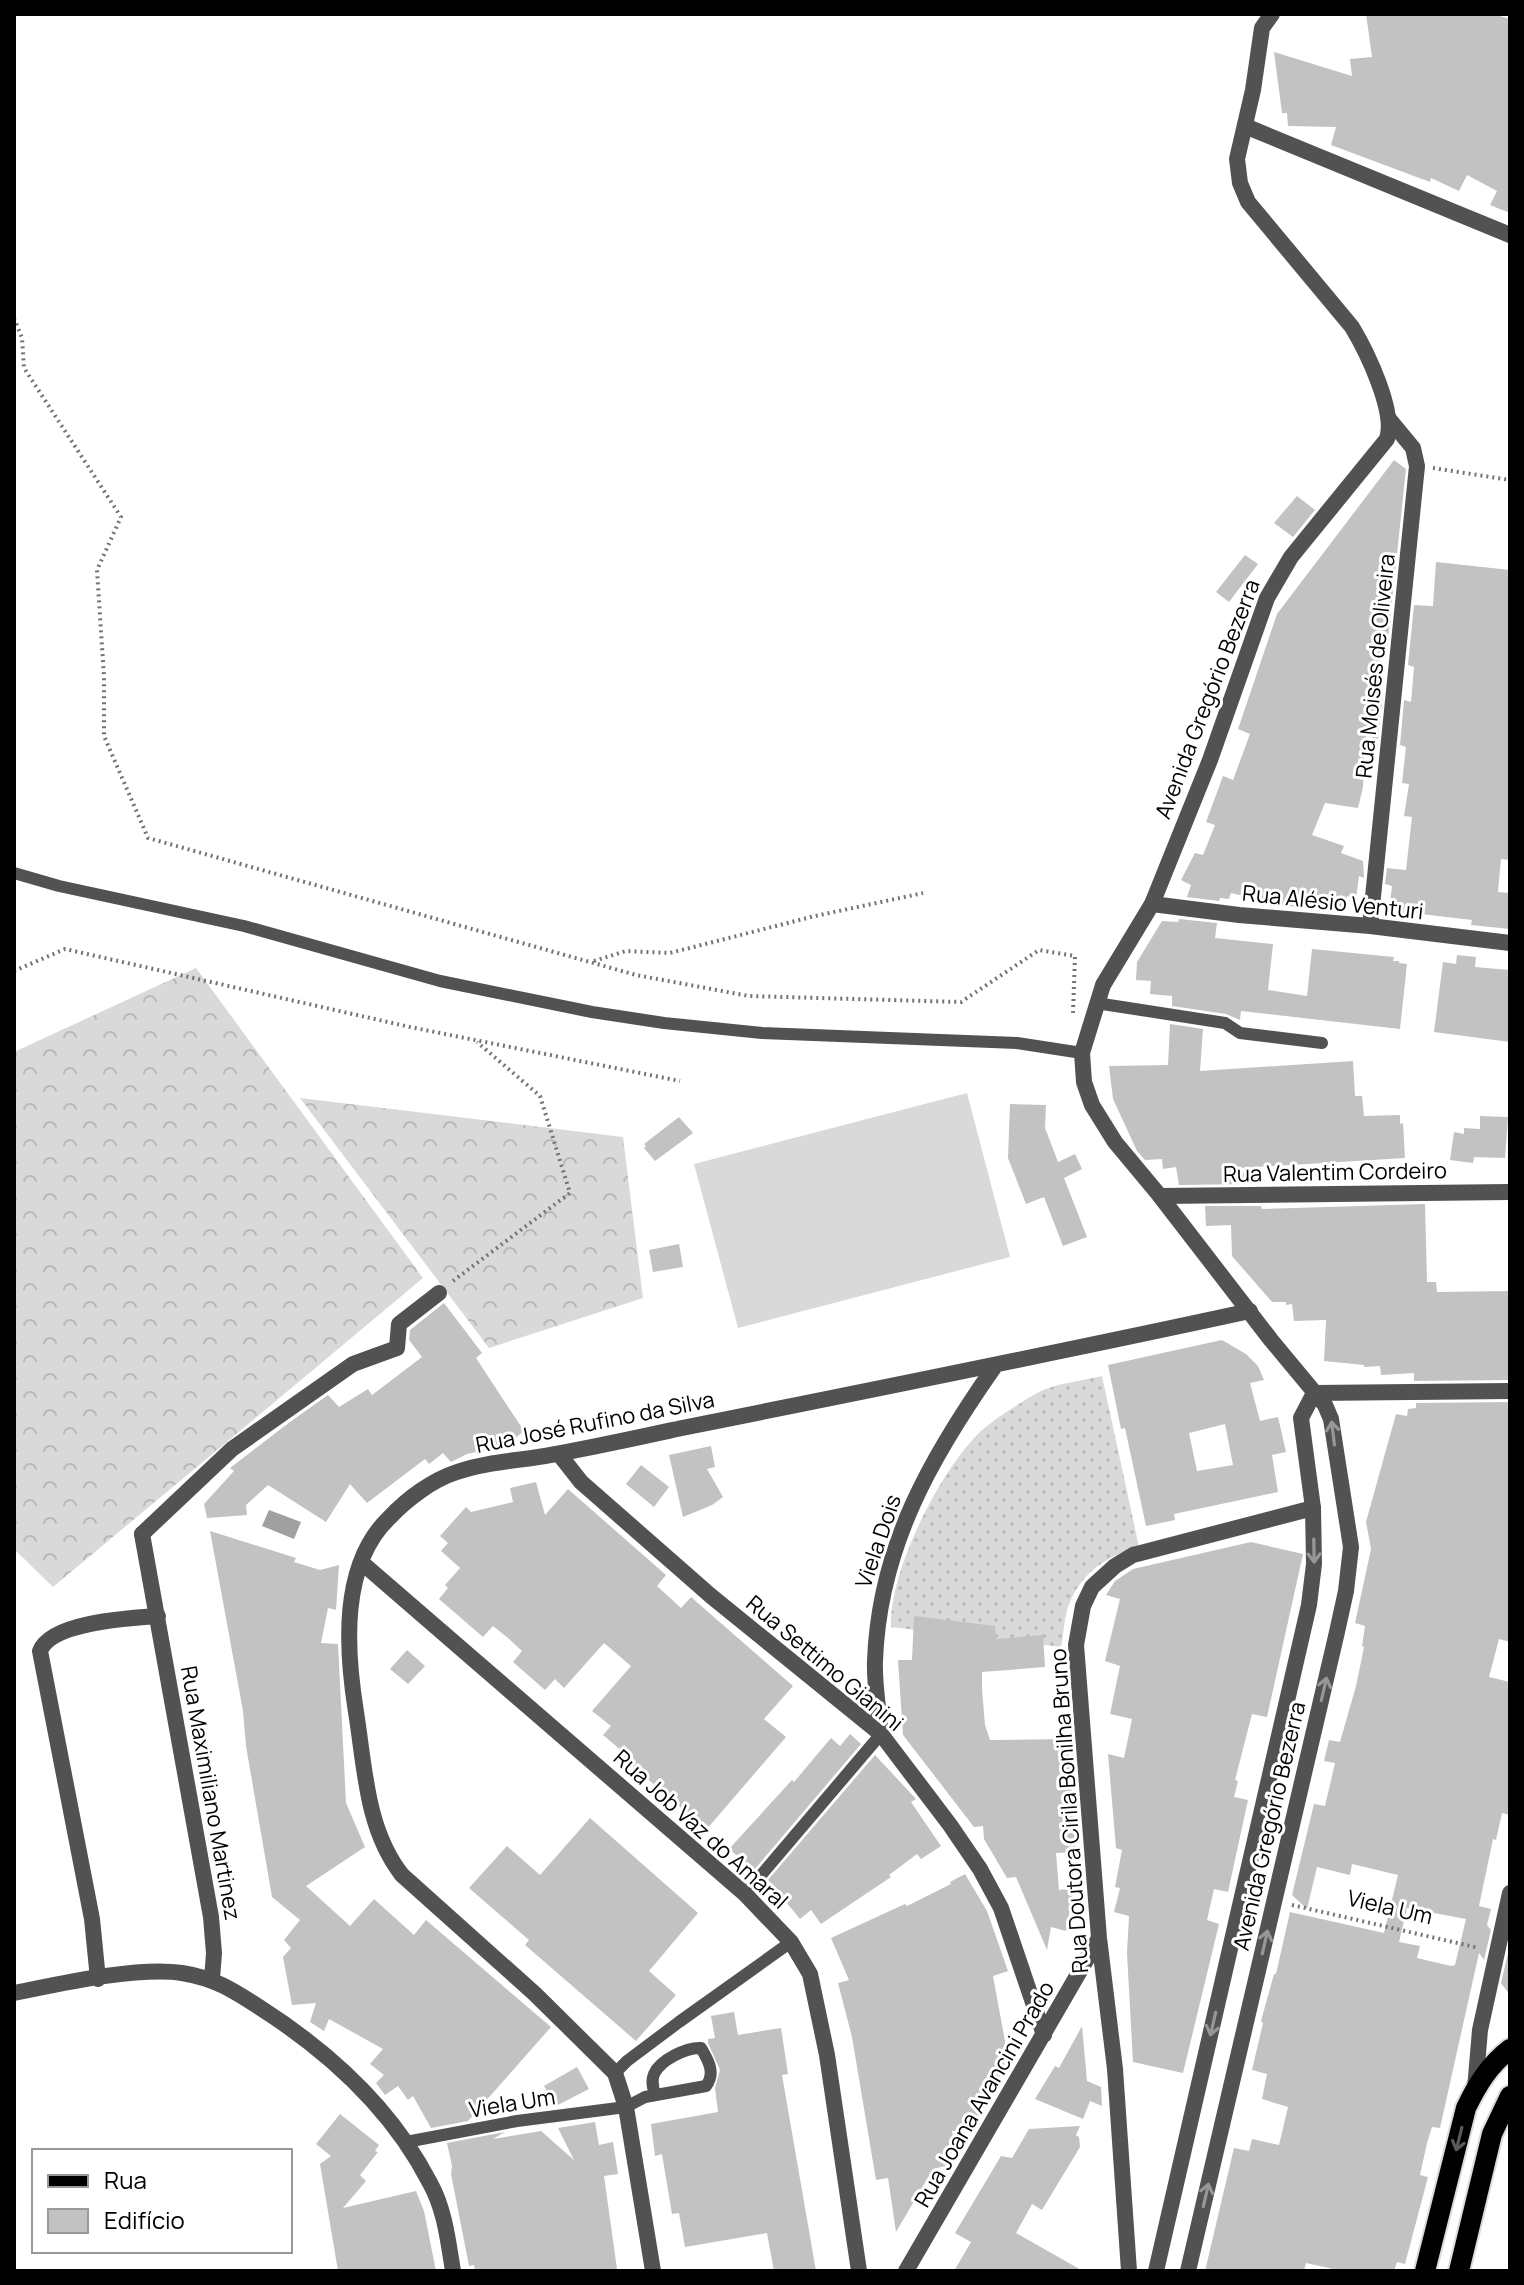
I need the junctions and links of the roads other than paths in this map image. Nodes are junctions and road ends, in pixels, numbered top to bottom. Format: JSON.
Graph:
{"nodes":[{"id":1,"x":1272,"y":14,"type":"edge"},
{"id":2,"x":1245,"y":126,"type":"junction"},
{"id":3,"x":1510,"y":235,"type":"edge"},
{"id":4,"x":1389,"y":419,"type":"junction"},
{"id":5,"x":14,"y":873,"type":"edge"},
{"id":6,"x":1152,"y":904,"type":"junction"},
{"id":7,"x":1370,"y":926,"type":"junction"},
{"id":8,"x":1510,"y":943,"type":"edge"},
{"id":9,"x":1096,"y":1003,"type":"junction"},
{"id":10,"x":1322,"y":1043,"type":"dead end"},
{"id":11,"x":1075,"y":1052,"type":"junction"},
{"id":12,"x":1510,"y":1192,"type":"edge"},
{"id":13,"x":1160,"y":1196,"type":"junction"},
{"id":14,"x":439,"y":1293,"type":"road end"},
{"id":15,"x":1250,"y":1311,"type":"junction"},
{"id":16,"x":995,"y":1366,"type":"junction"},
{"id":17,"x":1510,"y":1391,"type":"edge"},
{"id":18,"x":1314,"y":1393,"type":"junction"},
{"id":19,"x":559,"y":1454,"type":"junction"},
{"id":20,"x":1313,"y":1508,"type":"junction"},
{"id":21,"x":361,"y":1562,"type":"junction"},
{"id":22,"x":158,"y":1616,"type":"junction"},
{"id":23,"x":881,"y":1734,"type":"junction"},
{"id":24,"x":1510,"y":1893,"type":"edge"},
{"id":25,"x":745,"y":1894,"type":"junction"},
{"id":26,"x":1099,"y":1938,"type":"junction"},
{"id":27,"x":791,"y":1942,"type":"junction"},
{"id":28,"x":98,"y":1979,"type":"junction"},
{"id":29,"x":212,"y":1979,"type":"junction"},
{"id":30,"x":14,"y":1993,"type":"edge"},
{"id":31,"x":1044,"y":2035,"type":"junction"},
{"id":32,"x":1510,"y":2049,"type":"edge"},
{"id":33,"x":615,"y":2073,"type":"junction"},
{"id":34,"x":1475,"y":2089,"type":"junction"},
{"id":35,"x":655,"y":2095,"type":"junction"},
{"id":36,"x":1510,"y":2096,"type":"edge"},
{"id":37,"x":626,"y":2107,"type":"junction"},
{"id":38,"x":406,"y":2142,"type":"junction"},
{"id":39,"x":453,"y":2271,"type":"edge"},
{"id":40,"x":653,"y":2271,"type":"edge"},
{"id":41,"x":859,"y":2271,"type":"edge"},
{"id":42,"x":906,"y":2271,"type":"edge"},
{"id":43,"x":1129,"y":2271,"type":"edge"},
{"id":44,"x":1156,"y":2271,"type":"edge"},
{"id":45,"x":1188,"y":2271,"type":"edge"},
{"id":46,"x":1425,"y":2271,"type":"edge"},
{"id":47,"x":1459,"y":2271,"type":"edge"}],
"edges":[{"from":1,"to":2,"type":"street"},
{"from":2,"to":3,"type":"street"},
{"from":2,"to":4,"type":"street"},
{"from":4,"to":6,"type":"street","name":"Avenida Gregório Bezerra"},
{"from":4,"to":7,"type":"street","name":"Rua Moisés de Oliveira"},
{"from":5,"to":11,"type":"lane"},
{"from":6,"to":7,"type":"street","name":"Rua Alésio Venturi"},
{"from":6,"to":9,"type":"street","name":"Avenida Gregório Bezerra"},
{"from":7,"to":8,"type":"street","name":"Rua Alésio Venturi"},
{"from":9,"to":10,"type":"lane"},
{"from":9,"to":11,"type":"street","name":"Avenida Gregório Bezerra"},
{"from":11,"to":13,"type":"street","name":"Avenida Gregório Bezerra"},
{"from":12,"to":13,"type":"street","name":"Rua Valentim Cordeiro"},
{"from":13,"to":15,"type":"street","name":"Avenida Gregório Bezerra"},
{"from":14,"to":22,"type":"street","name":"Rua Maximiliano Martinez"},
{"from":15,"to":16,"type":"street","name":"Rua José Rufino da Silva"},
{"from":15,"to":18,"type":"street","name":"Avenida Gregório Bezerra"},
{"from":16,"to":19,"type":"street","name":"Rua José Rufino da Silva"},
{"from":16,"to":23,"type":"street","name":"Viela Dois"},
{"from":17,"to":18,"type":"street"},
{"from":18,"to":20,"type":"street","name":"Avenida Gregório Bezerra"},
{"from":45,"to":18,"type":"street","name":"Avenida Gregório Bezerra","one_way":true},
{"from":19,"to":21,"type":"street","name":"Rua José Rufino da Silva"},
{"from":19,"to":23,"type":"street","name":"Rua Settimo Gianini"},
{"from":20,"to":26,"type":"street","name":"Rua Doutora Cirila Bonilha Bruno"},
{"from":20,"to":44,"type":"street","name":"Avenida Gregório Bezerra","one_way":true},
{"from":21,"to":25,"type":"street","name":"Rua Job Vaz do Amaral"},
{"from":21,"to":33,"type":"street","name":"Rua José Rufino da Silva"},
{"from":22,"to":28,"type":"street"},
{"from":22,"to":29,"type":"street","name":"Rua Maximiliano Martinez"},
{"from":23,"to":25,"type":"lane"},
{"from":23,"to":31,"type":"street","name":"Rua Settimo Gianini"},
{"from":24,"to":34,"type":"street"},
{"from":25,"to":27,"type":"street","name":"Rua Job Vaz do Amaral"},
{"from":26,"to":31,"type":"street","name":"Rua Joana Avancini Prado"},
{"from":26,"to":43,"type":"street","name":"Rua Doutora Cirila Bonilha Bruno"},
{"from":27,"to":33,"type":"lane"},
{"from":27,"to":41,"type":"street","name":"Rua Job Vaz do Amaral"},
{"from":28,"to":29,"type":"street"},
{"from":28,"to":30,"type":"street"},
{"from":29,"to":38,"type":"street"},
{"from":31,"to":42,"type":"street","name":"Rua Joana Avancini Prado"},
{"from":32,"to":34,"type":"main road"},
{"from":33,"to":37,"type":"street","name":"Rua José Rufino da Silva"},
{"from":34,"to":46,"type":"main road","one_way":true},
{"from":35,"to":35,"type":"lane","name":"Viela Um"},
{"from":35,"to":37,"type":"lane","name":"Viela Um"},
{"from":36,"to":47,"type":"main road"},
{"from":37,"to":38,"type":"lane","name":"Viela Um"},
{"from":37,"to":40,"type":"street","name":"Rua José Rufino da Silva"},
{"from":38,"to":39,"type":"street"}]}
